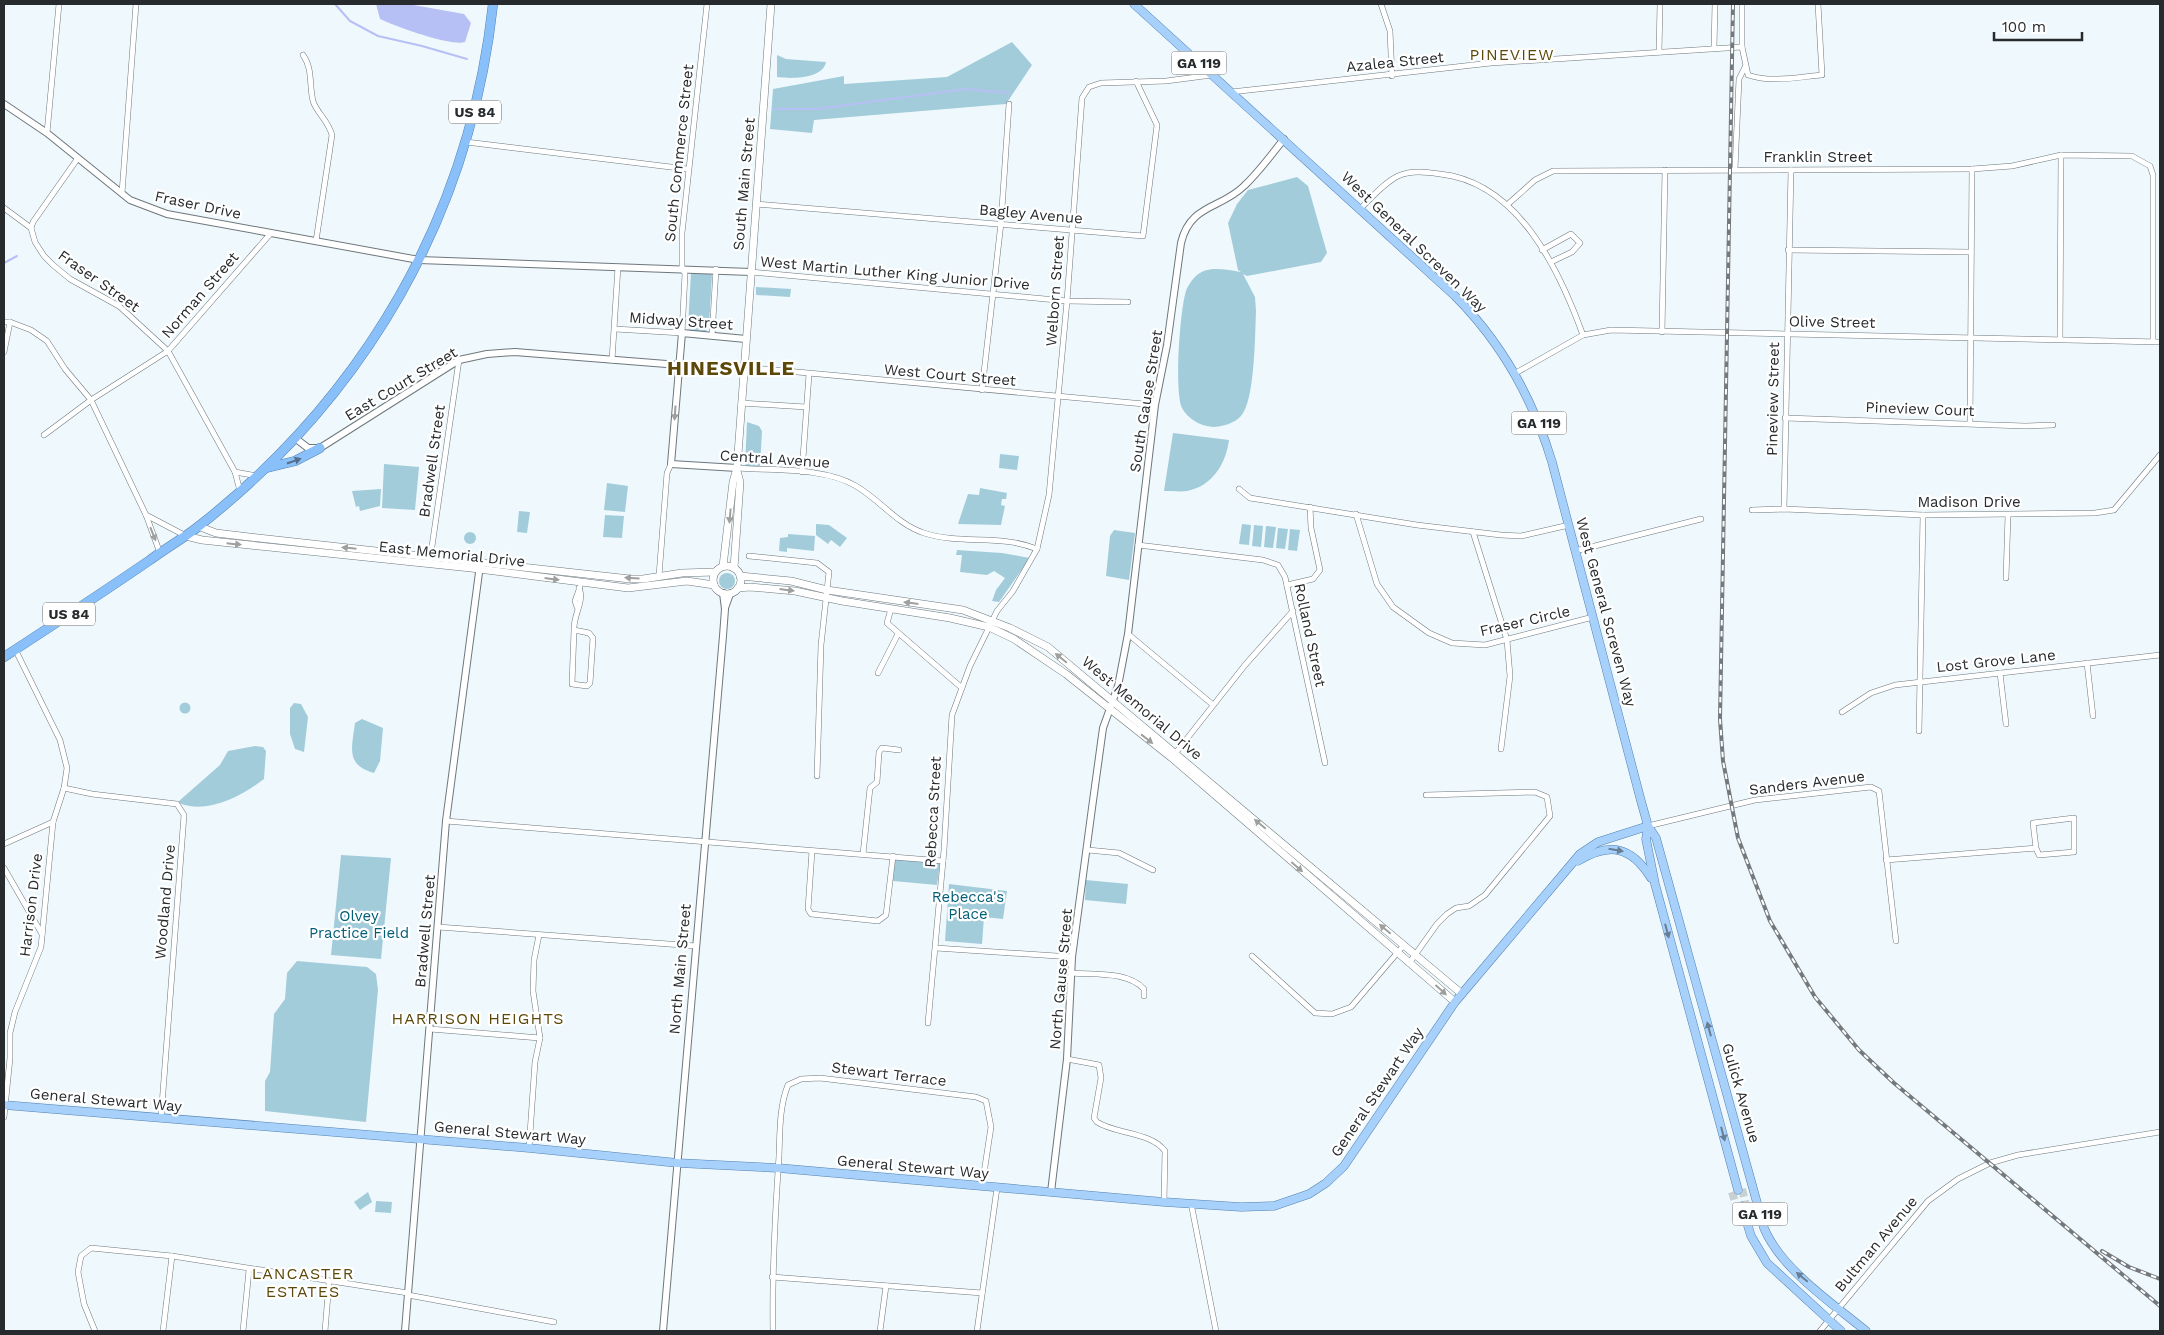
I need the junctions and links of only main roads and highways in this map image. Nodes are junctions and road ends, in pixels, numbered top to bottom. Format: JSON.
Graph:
{"nodes":[{"id":1,"x":493,"y":4,"type":"edge"},
{"id":2,"x":771,"y":4,"type":"edge"},
{"id":3,"x":1134,"y":4,"type":"edge"},
{"id":4,"x":320,"y":448,"type":"road end"},
{"id":5,"x":266,"y":468,"type":"junction"},
{"id":6,"x":737,"y":468,"type":"junction"},
{"id":7,"x":198,"y":526,"type":"junction"},
{"id":8,"x":186,"y":536,"type":"junction"},
{"id":9,"x":430,"y":561,"type":"junction"},
{"id":10,"x":723,"y":566,"type":"junction"},
{"id":11,"x":480,"y":567,"type":"junction"},
{"id":12,"x":734,"y":568,"type":"junction"},
{"id":13,"x":715,"y":572,"type":"junction"},
{"id":14,"x":740,"y":576,"type":"junction"},
{"id":15,"x":714,"y":584,"type":"junction"},
{"id":16,"x":738,"y":588,"type":"junction"},
{"id":17,"x":826,"y":594,"type":"junction"},
{"id":18,"x":4,"y":657,"type":"edge"},
{"id":19,"x":1174,"y":756,"type":"junction"},
{"id":20,"x":1648,"y":826,"type":"junction"},
{"id":21,"x":1572,"y":864,"type":"junction"},
{"id":22,"x":1655,"y":884,"type":"junction"},
{"id":23,"x":1691,"y":966,"type":"junction"},
{"id":24,"x":1678,"y":969,"type":"junction"},
{"id":25,"x":1462,"y":994,"type":"junction"},
{"id":26,"x":1455,"y":1002,"type":"junction"},
{"id":27,"x":5,"y":1105,"type":"edge"},
{"id":28,"x":1737,"y":1190,"type":"tunnel mouth"},
{"id":29,"x":1742,"y":1208,"type":"tunnel mouth"},
{"id":30,"x":1841,"y":1331,"type":"edge"},
{"id":31,"x":1866,"y":1331,"type":"edge"}],
"edges":[{"from":1,"to":5,"type":"highway","number":"US 84"},
{"from":2,"to":6,"type":"main road","name":"South Main Street"},
{"from":3,"to":20,"type":"main road","name":"West General Screven Way","number":"GA 119"},
{"from":5,"to":4,"type":"highway","one_way":true},
{"from":5,"to":7,"type":"highway","number":"US 84"},
{"from":6,"to":10,"type":"main road","one_way":true},
{"from":6,"to":12,"type":"main road"},
{"from":7,"to":8,"type":"highway","number":"US 84"},
{"from":9,"to":7,"type":"main road","name":"East Memorial Drive","one_way":true},
{"from":8,"to":9,"type":"main road","name":"East Memorial Drive","one_way":true},
{"from":8,"to":18,"type":"highway","number":"US 84"},
{"from":9,"to":11,"type":"main road","name":"East Memorial Drive"},
{"from":10,"to":12,"type":"main road"},
{"from":10,"to":13,"type":"main road"},
{"from":13,"to":11,"type":"main road","name":"East Memorial Drive","one_way":true},
{"from":11,"to":15,"type":"main road","name":"East Memorial Drive","one_way":true},
{"from":12,"to":14,"type":"main road"},
{"from":13,"to":15,"type":"main road"},
{"from":14,"to":16,"type":"main road"},
{"from":14,"to":17,"type":"main road","name":"West Memorial Drive"},
{"from":15,"to":16,"type":"main road"},
{"from":16,"to":17,"type":"main road","name":"West Memorial Drive","one_way":true},
{"from":17,"to":19,"type":"main road","name":"West Memorial Drive","one_way":true},
{"from":19,"to":17,"type":"main road","name":"West Memorial Drive","one_way":true},
{"from":25,"to":19,"type":"main road","name":"West Memorial Drive","one_way":true},
{"from":19,"to":26,"type":"main road","name":"West Memorial Drive","one_way":true},
{"from":20,"to":21,"type":"main road","name":"General Stewart Way"},
{"from":20,"to":22,"type":"main road","number":"GA 119"},
{"from":20,"to":23,"type":"main road","name":"Gulick Avenue","number":"GA 119"},
{"from":21,"to":22,"type":"main road","one_way":true},
{"from":21,"to":25,"type":"main road","name":"General Stewart Way"},
{"from":22,"to":24,"type":"main road","number":"GA 119","one_way":true},
{"from":23,"to":24,"type":"main road"},
{"from":31,"to":23,"type":"main road","name":"Gulick Avenue","number":"GA 119","one_way":true},
{"from":24,"to":28,"type":"main road","number":"GA 119","one_way":true},
{"from":25,"to":26,"type":"main road","name":"General Stewart Way"},
{"from":26,"to":27,"type":"main road","name":"General Stewart Way"},
{"from":29,"to":30,"type":"main road","number":"GA 119"}]}
